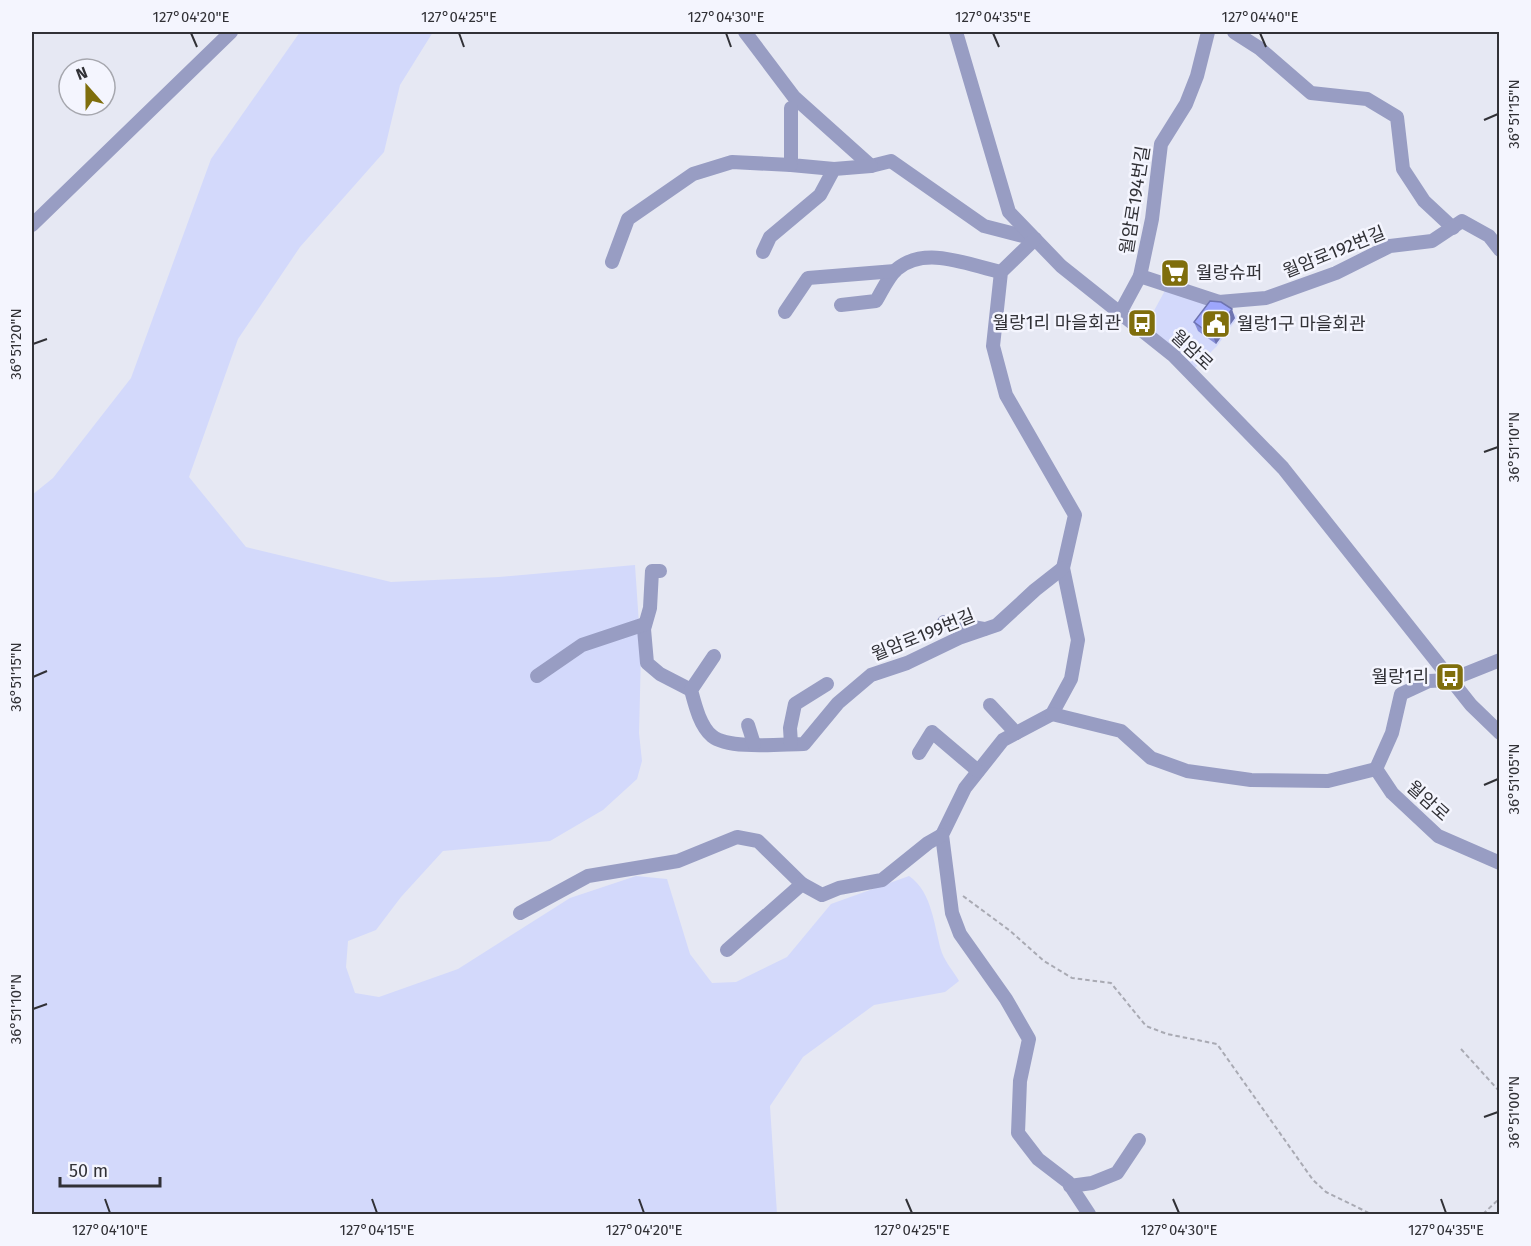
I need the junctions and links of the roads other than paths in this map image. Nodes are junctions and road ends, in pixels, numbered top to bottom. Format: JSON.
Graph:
{"nodes":[{"id":1,"x":231,"y":32,"type":"edge"},
{"id":2,"x":745,"y":32,"type":"edge"},
{"id":3,"x":957,"y":32,"type":"edge"},
{"id":4,"x":1208,"y":32,"type":"edge"},
{"id":5,"x":1234,"y":32,"type":"edge"},
{"id":6,"x":791,"y":108,"type":"dead end"},
{"id":7,"x":791,"y":165,"type":"junction"},
{"id":8,"x":871,"y":166,"type":"junction"},
{"id":9,"x":834,"y":169,"type":"junction"},
{"id":10,"x":32,"y":225,"type":"edge"},
{"id":11,"x":1452,"y":228,"type":"junction"},
{"id":12,"x":1035,"y":239,"type":"junction"},
{"id":13,"x":1500,"y":250,"type":"edge"},
{"id":14,"x":763,"y":252,"type":"dead end"},
{"id":15,"x":612,"y":262,"type":"dead end"},
{"id":16,"x":895,"y":271,"type":"junction"},
{"id":17,"x":1001,"y":273,"type":"junction"},
{"id":18,"x":1140,"y":276,"type":"junction"},
{"id":19,"x":840,"y":305,"type":"dead end"},
{"id":20,"x":785,"y":312,"type":"dead end"},
{"id":21,"x":1120,"y":313,"type":"junction"},
{"id":22,"x":1063,"y":568,"type":"junction"},
{"id":23,"x":660,"y":571,"type":"dead end"},
{"id":24,"x":944,"y":622,"type":"dead end"},
{"id":25,"x":645,"y":624,"type":"junction"},
{"id":26,"x":986,"y":629,"type":"junction"},
{"id":27,"x":714,"y":656,"type":"dead end"},
{"id":28,"x":1500,"y":660,"type":"edge"},
{"id":29,"x":537,"y":676,"type":"dead end"},
{"id":30,"x":1450,"y":680,"type":"junction"},
{"id":31,"x":827,"y":684,"type":"dead end"},
{"id":32,"x":691,"y":690,"type":"junction"},
{"id":33,"x":990,"y":705,"type":"dead end"},
{"id":34,"x":1052,"y":714,"type":"junction"},
{"id":35,"x":748,"y":724,"type":"dead end"},
{"id":36,"x":1016,"y":733,"type":"junction"},
{"id":37,"x":1500,"y":733,"type":"edge"},
{"id":38,"x":754,"y":744,"type":"junction"},
{"id":39,"x":791,"y":744,"type":"junction"},
{"id":40,"x":919,"y":753,"type":"dead end"},
{"id":41,"x":1376,"y":769,"type":"junction"},
{"id":42,"x":978,"y":771,"type":"junction"},
{"id":43,"x":942,"y":835,"type":"junction"},
{"id":44,"x":1500,"y":863,"type":"edge"},
{"id":45,"x":802,"y":884,"type":"junction"},
{"id":46,"x":520,"y":913,"type":"dead end"},
{"id":47,"x":727,"y":950,"type":"dead end"},
{"id":48,"x":1139,"y":1140,"type":"dead end"},
{"id":49,"x":1070,"y":1186,"type":"junction"},
{"id":50,"x":1089,"y":1215,"type":"edge"}],
"edges":[{"from":1,"to":10,"type":"street"},
{"from":2,"to":8,"type":"street"},
{"from":3,"to":12,"type":"street","name":"월암로"},
{"from":4,"to":18,"type":"street","name":"월암로194번길"},
{"from":5,"to":11,"type":"street"},
{"from":6,"to":7,"type":"street"},
{"from":7,"to":9,"type":"street"},
{"from":7,"to":15,"type":"street"},
{"from":8,"to":9,"type":"street"},
{"from":8,"to":12,"type":"street"},
{"from":9,"to":14,"type":"street"},
{"from":11,"to":13,"type":"street"},
{"from":11,"to":18,"type":"street","name":"월암로192번길"},
{"from":12,"to":17,"type":"street"},
{"from":12,"to":21,"type":"street","name":"월암로"},
{"from":16,"to":17,"type":"street"},
{"from":16,"to":19,"type":"street"},
{"from":16,"to":20,"type":"street"},
{"from":17,"to":22,"type":"street"},
{"from":18,"to":21,"type":"street"},
{"from":21,"to":30,"type":"street","name":"월암로"},
{"from":22,"to":26,"type":"street","name":"월암로199번길"},
{"from":22,"to":34,"type":"street"},
{"from":23,"to":25,"type":"street"},
{"from":24,"to":26,"type":"street"},
{"from":25,"to":29,"type":"street"},
{"from":25,"to":32,"type":"street"},
{"from":26,"to":39,"type":"street","name":"월암로199번길"},
{"from":27,"to":32,"type":"street"},
{"from":28,"to":30,"type":"street"},
{"from":30,"to":37,"type":"street","name":"월암로"},
{"from":30,"to":41,"type":"street"},
{"from":31,"to":39,"type":"street"},
{"from":32,"to":38,"type":"street","name":"월암로199번길"},
{"from":33,"to":36,"type":"street"},
{"from":34,"to":36,"type":"street"},
{"from":34,"to":41,"type":"street"},
{"from":35,"to":38,"type":"street"},
{"from":36,"to":42,"type":"street"},
{"from":38,"to":39,"type":"street","name":"월암로199번길"},
{"from":40,"to":42,"type":"street"},
{"from":41,"to":44,"type":"street","name":"월암로"},
{"from":42,"to":43,"type":"street"},
{"from":43,"to":45,"type":"street"},
{"from":43,"to":49,"type":"street"},
{"from":45,"to":46,"type":"street"},
{"from":45,"to":47,"type":"street"},
{"from":48,"to":49,"type":"street"},
{"from":49,"to":50,"type":"street"}]}
